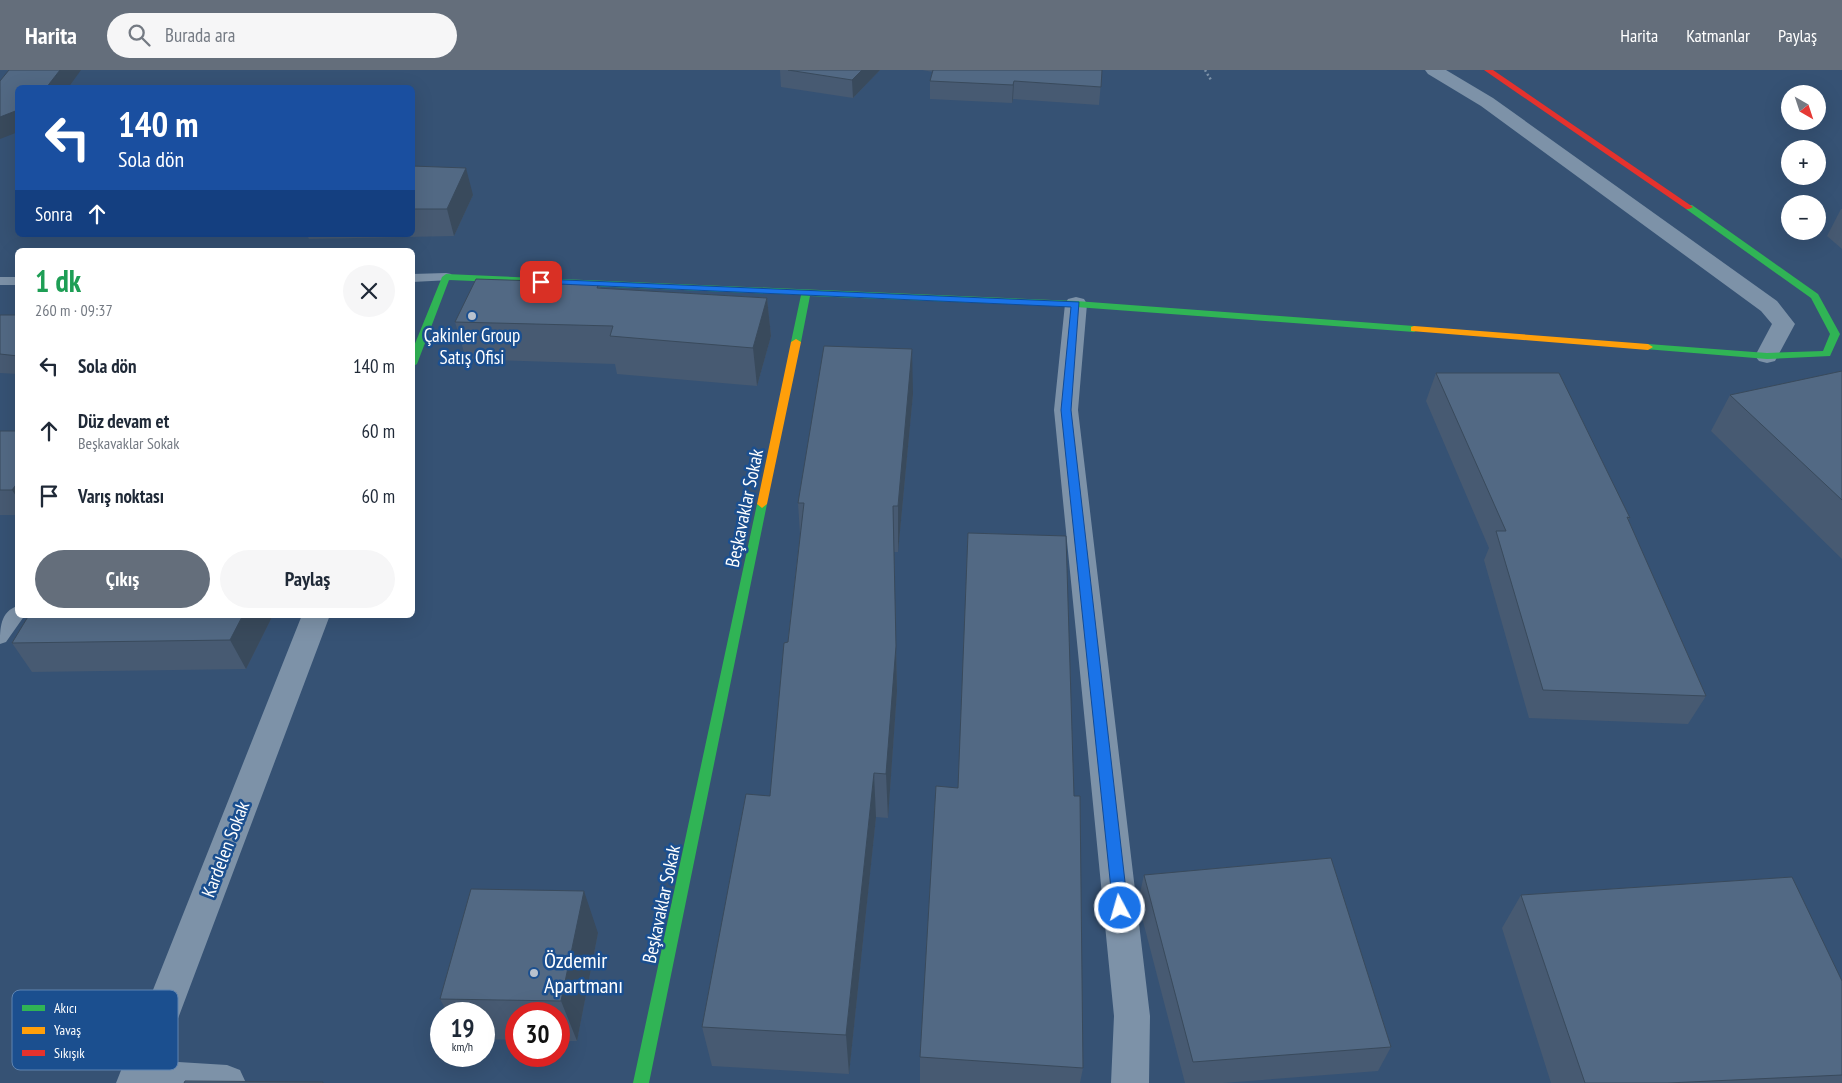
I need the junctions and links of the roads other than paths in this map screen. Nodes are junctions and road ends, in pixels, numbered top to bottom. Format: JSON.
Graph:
{"nodes":[{"id":1,"x":1434,"y":70,"type":"edge"},
{"id":2,"x":1488,"y":70,"type":"edge"},
{"id":3,"x":415,"y":278,"type":"edge"},
{"id":4,"x":446,"y":278,"type":"junction"},
{"id":5,"x":0,"y":281,"type":"edge"},
{"id":6,"x":15,"y":281,"type":"edge"},
{"id":7,"x":806,"y":293,"type":"junction"},
{"id":8,"x":1076,"y":304,"type":"junction"},
{"id":9,"x":415,"y":356,"type":"edge"},
{"id":10,"x":1767,"y":356,"type":"junction"},
{"id":11,"x":15,"y":616,"type":"edge"},
{"id":12,"x":315,"y":618,"type":"edge"},
{"id":13,"x":0,"y":637,"type":"edge"},
{"id":14,"x":171,"y":990,"type":"edge"},
{"id":15,"x":136,"y":1080,"type":"edge"},
{"id":16,"x":227,"y":1083,"type":"edge"},
{"id":17,"x":641,"y":1083,"type":"edge"},
{"id":18,"x":1130,"y":1083,"type":"edge"}],
"edges":[{"from":1,"to":10,"type":"street"},
{"from":2,"to":10,"type":"street"},
{"from":3,"to":4,"type":"lane"},
{"from":4,"to":7,"type":"street"},
{"from":4,"to":9,"type":"street"},
{"from":5,"to":6,"type":"lane"},
{"from":7,"to":8,"type":"street"},
{"from":7,"to":17,"type":"street","name":"Beşkavaklar Sokak"},
{"from":8,"to":10,"type":"street"},
{"from":8,"to":18,"type":"street"},
{"from":11,"to":13,"type":"lane"},
{"from":12,"to":14,"type":"street","name":"Kardelen Sokak"},
{"from":15,"to":16,"type":"street"}]}
